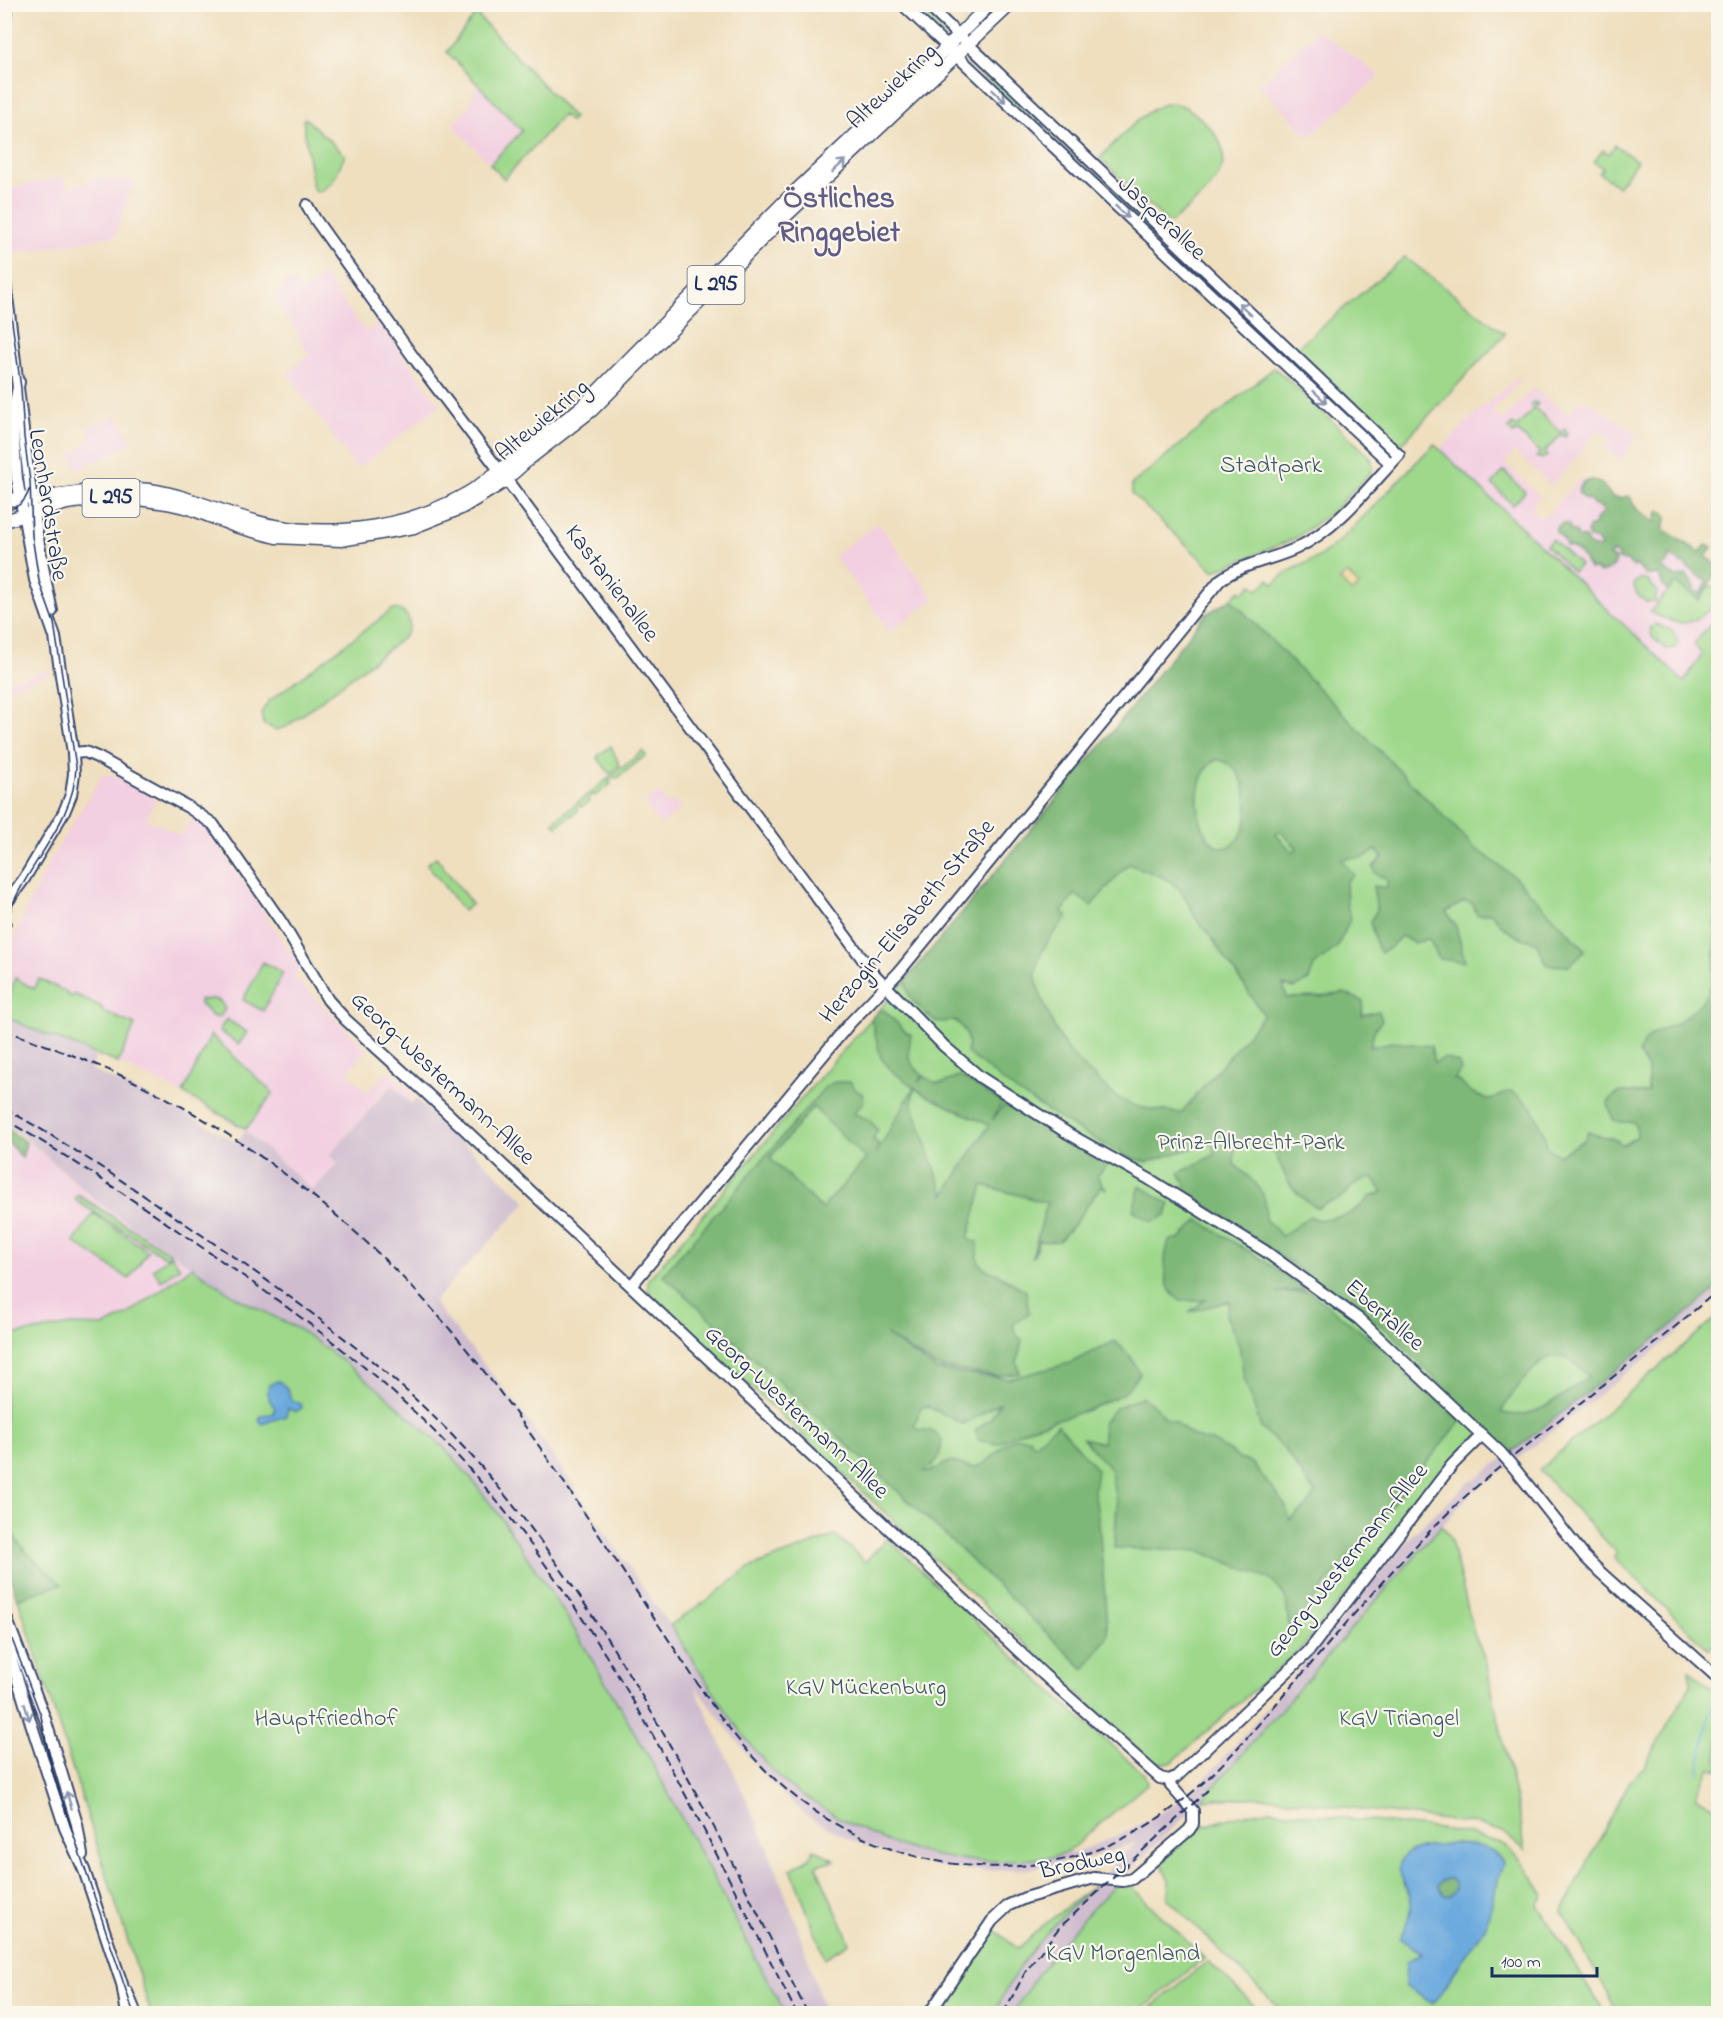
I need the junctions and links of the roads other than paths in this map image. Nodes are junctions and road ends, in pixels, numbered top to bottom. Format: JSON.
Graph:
{"nodes":[{"id":1,"x":7,"y":4,"type":"edge"},
{"id":2,"x":902,"y":4,"type":"edge"},
{"id":3,"x":926,"y":4,"type":"edge"},
{"id":4,"x":990,"y":4,"type":"edge"},
{"id":5,"x":1011,"y":4,"type":"edge"},
{"id":6,"x":4,"y":24,"type":"edge"},
{"id":7,"x":958,"y":35,"type":"junction"},
{"id":8,"x":968,"y":45,"type":"junction"},
{"id":9,"x":951,"y":52,"type":"junction"},
{"id":10,"x":1090,"y":161,"type":"junction"},
{"id":11,"x":1080,"y":172,"type":"junction"},
{"id":12,"x":307,"y":205,"type":"dead end"},
{"id":13,"x":1166,"y":234,"type":"junction"},
{"id":14,"x":1157,"y":244,"type":"junction"},
{"id":15,"x":4,"y":275,"type":"edge"},
{"id":16,"x":1399,"y":455,"type":"joint"},
{"id":17,"x":1391,"y":464,"type":"junction"},
{"id":18,"x":503,"y":474,"type":"junction"},
{"id":19,"x":27,"y":498,"type":"junction"},
{"id":20,"x":4,"y":500,"type":"edge"},
{"id":21,"x":29,"y":514,"type":"junction"},
{"id":22,"x":4,"y":521,"type":"edge"},
{"id":23,"x":73,"y":753,"type":"junction"},
{"id":24,"x":24,"y":879,"type":"junction"},
{"id":25,"x":4,"y":906,"type":"edge"},
{"id":26,"x":5,"y":922,"type":"edge"},
{"id":27,"x":885,"y":987,"type":"junction"},
{"id":28,"x":632,"y":1286,"type":"junction"},
{"id":29,"x":1482,"y":1435,"type":"junction"},
{"id":30,"x":4,"y":1612,"type":"edge"},
{"id":31,"x":4,"y":1635,"type":"edge"},
{"id":32,"x":1719,"y":1678,"type":"edge"},
{"id":33,"x":52,"y":1743,"type":"junction"},
{"id":34,"x":39,"y":1748,"type":"junction"},
{"id":35,"x":1169,"y":1780,"type":"junction"},
{"id":36,"x":84,"y":1870,"type":"junction"},
{"id":37,"x":122,"y":1984,"type":"junction"},
{"id":38,"x":127,"y":2013,"type":"edge"},
{"id":39,"x":136,"y":2013,"type":"edge"},
{"id":40,"x":929,"y":2013,"type":"edge"}],
"edges":[{"from":1,"to":6,"type":"street"},
{"from":2,"to":9,"type":"street","name":"Jasperallee"},
{"from":3,"to":7,"type":"street","name":"Jasperallee"},
{"from":4,"to":7,"type":"main road","number":"L 295"},
{"from":5,"to":8,"type":"main road","number":"L 295"},
{"from":7,"to":8,"type":"street","name":"Jasperallee"},
{"from":7,"to":9,"type":"main road","name":"Altewiekring","number":"L 295"},
{"from":8,"to":9,"type":"main road","name":"Altewiekring","number":"L 295"},
{"from":8,"to":10,"type":"street","name":"Jasperallee"},
{"from":9,"to":11,"type":"street","name":"Jasperallee","one_way":true},
{"from":9,"to":18,"type":"main road","name":"Altewiekring","number":"L 295"},
{"from":10,"to":11,"type":"street"},
{"from":10,"to":13,"type":"street","name":"Jasperallee"},
{"from":11,"to":14,"type":"street","name":"Jasperallee","one_way":true},
{"from":12,"to":18,"type":"street","name":"Kastanienallee"},
{"from":13,"to":14,"type":"street"},
{"from":16,"to":13,"type":"street","name":"Jasperallee","one_way":true},
{"from":14,"to":17,"type":"street","name":"Jasperallee","one_way":true},
{"from":15,"to":19,"type":"street","name":"Leonhardstraße"},
{"from":16,"to":17,"type":"street","name":"Herzogin-Elisabeth-Straße"},
{"from":17,"to":27,"type":"street","name":"Herzogin-Elisabeth-Straße"},
{"from":18,"to":19,"type":"main road","name":"Altewiekring","number":"L 295"},
{"from":18,"to":21,"type":"main road","name":"Altewiekring","number":"L 295"},
{"from":18,"to":27,"type":"street","name":"Kastanienallee"},
{"from":19,"to":20,"type":"main road","number":"L 295"},
{"from":19,"to":21,"type":"street","name":"Leonhardstraße"},
{"from":21,"to":22,"type":"main road","number":"L 295"},
{"from":21,"to":23,"type":"street","name":"Leonhardstraße"},
{"from":23,"to":24,"type":"street","name":"Leonhardstraße"},
{"from":23,"to":28,"type":"street","name":"Georg-Westermann-Allee"},
{"from":24,"to":25,"type":"street"},
{"from":24,"to":26,"type":"street"},
{"from":27,"to":28,"type":"street","name":"Herzogin-Elisabeth-Straße"},
{"from":27,"to":29,"type":"street","name":"Ebertallee"},
{"from":28,"to":35,"type":"street","name":"Georg-Westermann-Allee"},
{"from":29,"to":32,"type":"street","name":"Ebertallee","bridge":true},
{"from":29,"to":35,"type":"street","name":"Georg-Westermann-Allee"},
{"from":30,"to":33,"type":"street"},
{"from":31,"to":34,"type":"street","one_way":true},
{"from":33,"to":34,"type":"street"},
{"from":36,"to":33,"type":"street","one_way":true},
{"from":34,"to":36,"type":"street"},
{"from":35,"to":40,"type":"street","name":"Brodweg"},
{"from":36,"to":37,"type":"street"},
{"from":37,"to":38,"type":"street"},
{"from":37,"to":39,"type":"street"}]}
